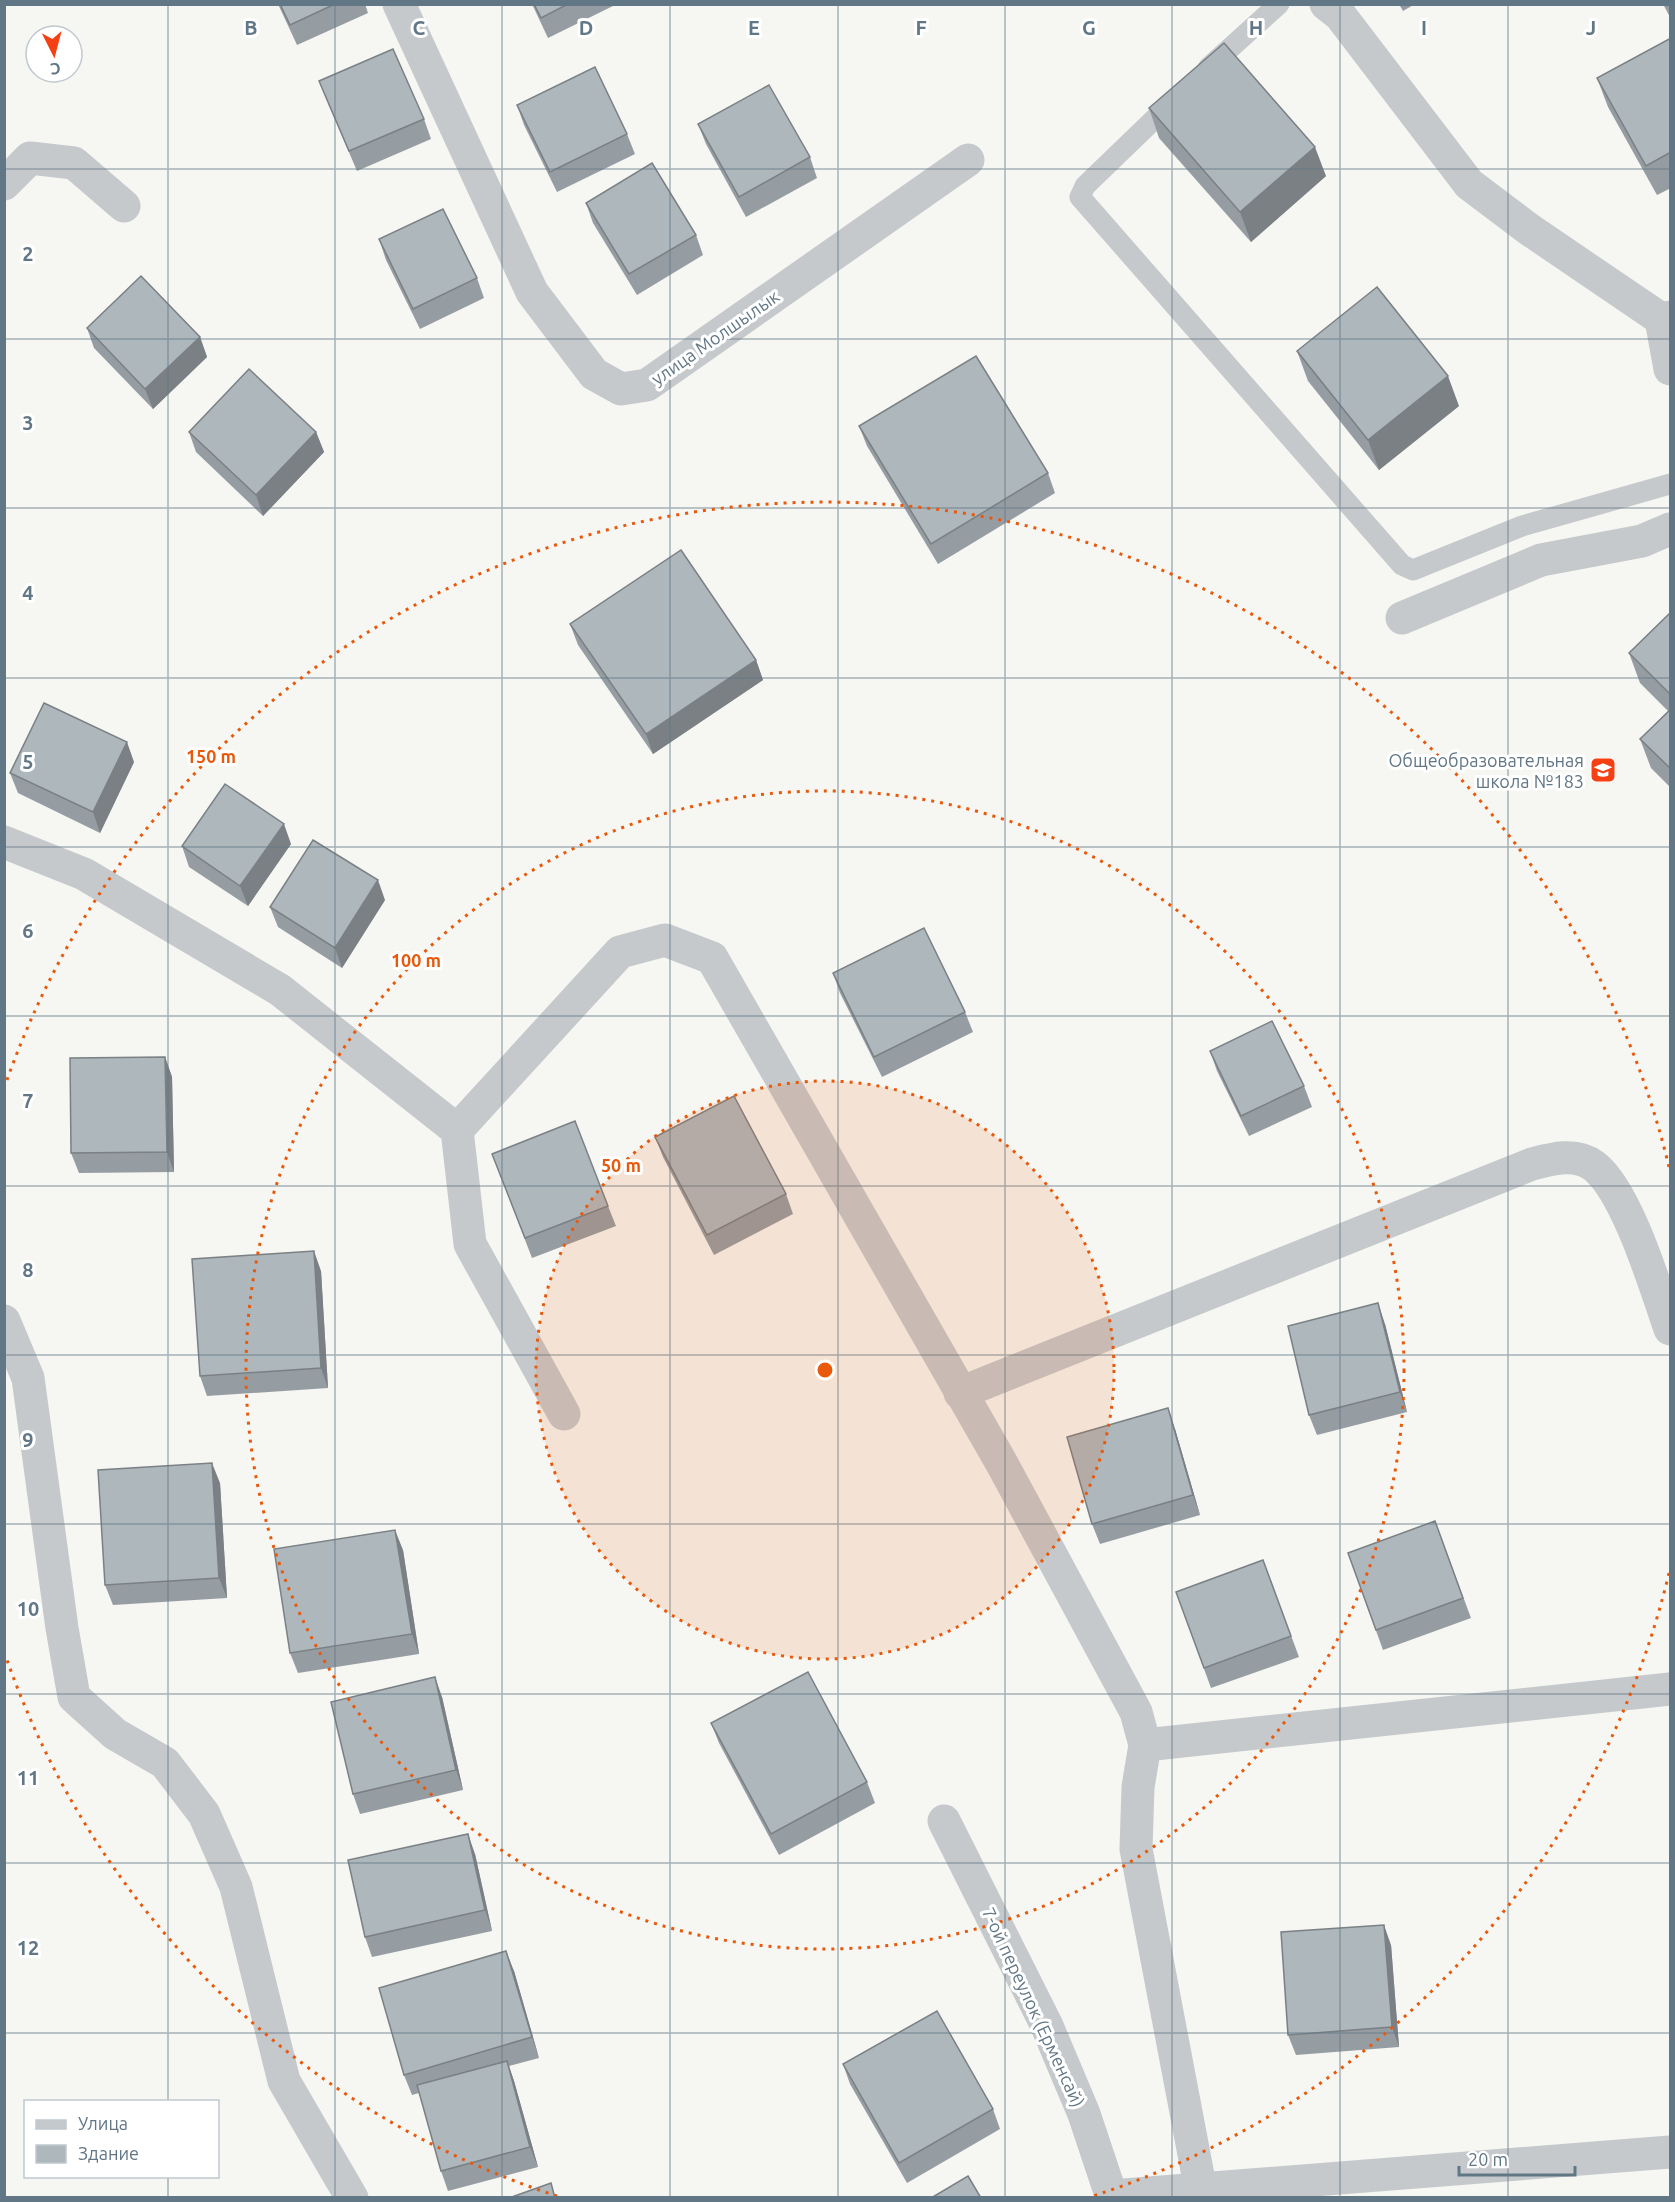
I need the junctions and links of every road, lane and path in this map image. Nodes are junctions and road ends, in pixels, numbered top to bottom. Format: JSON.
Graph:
{"nodes":[{"id":1,"x":399,"y":4,"type":"edge"},
{"id":2,"x":1279,"y":4,"type":"edge"},
{"id":3,"x":1326,"y":4,"type":"edge"},
{"id":4,"x":968,"y":160,"type":"dead end"},
{"id":5,"x":4,"y":184,"type":"edge"},
{"id":6,"x":124,"y":206,"type":"dead end"},
{"id":7,"x":1666,"y":318,"type":"edge"},
{"id":8,"x":1671,"y":369,"type":"edge"},
{"id":9,"x":1671,"y":484,"type":"edge"},
{"id":10,"x":1671,"y":530,"type":"edge"},
{"id":11,"x":1402,"y":618,"type":"dead end"},
{"id":12,"x":4,"y":842,"type":"edge"},
{"id":13,"x":457,"y":1130,"type":"junction"},
{"id":14,"x":4,"y":1321,"type":"edge"},
{"id":15,"x":1671,"y":1329,"type":"edge"},
{"id":16,"x":960,"y":1393,"type":"junction"},
{"id":17,"x":564,"y":1414,"type":"dead end"},
{"id":18,"x":1671,"y":1689,"type":"edge"},
{"id":19,"x":1145,"y":1745,"type":"junction"},
{"id":20,"x":944,"y":1821,"type":"dead end"},
{"id":21,"x":1671,"y":2152,"type":"edge"},
{"id":22,"x":1201,"y":2191,"type":"junction"},
{"id":23,"x":1111,"y":2197,"type":"edge"},
{"id":24,"x":352,"y":2198,"type":"edge"}],
"edges":[{"from":1,"to":4,"type":"street","name":"улица Молшылык"},
{"from":2,"to":9,"type":"lane"},
{"from":3,"to":7,"type":"street"},
{"from":5,"to":6,"type":"street"},
{"from":7,"to":8,"type":"street"},
{"from":10,"to":11,"type":"street"},
{"from":12,"to":13,"type":"street"},
{"from":13,"to":16,"type":"street"},
{"from":13,"to":17,"type":"street"},
{"from":14,"to":24,"type":"street"},
{"from":15,"to":16,"type":"street"},
{"from":16,"to":19,"type":"street"},
{"from":18,"to":19,"type":"street"},
{"from":19,"to":22,"type":"street"},
{"from":20,"to":23,"type":"street","name":"7-ой переулок (Ерменсай)"},
{"from":21,"to":22,"type":"street"},
{"from":22,"to":23,"type":"street"}]}
